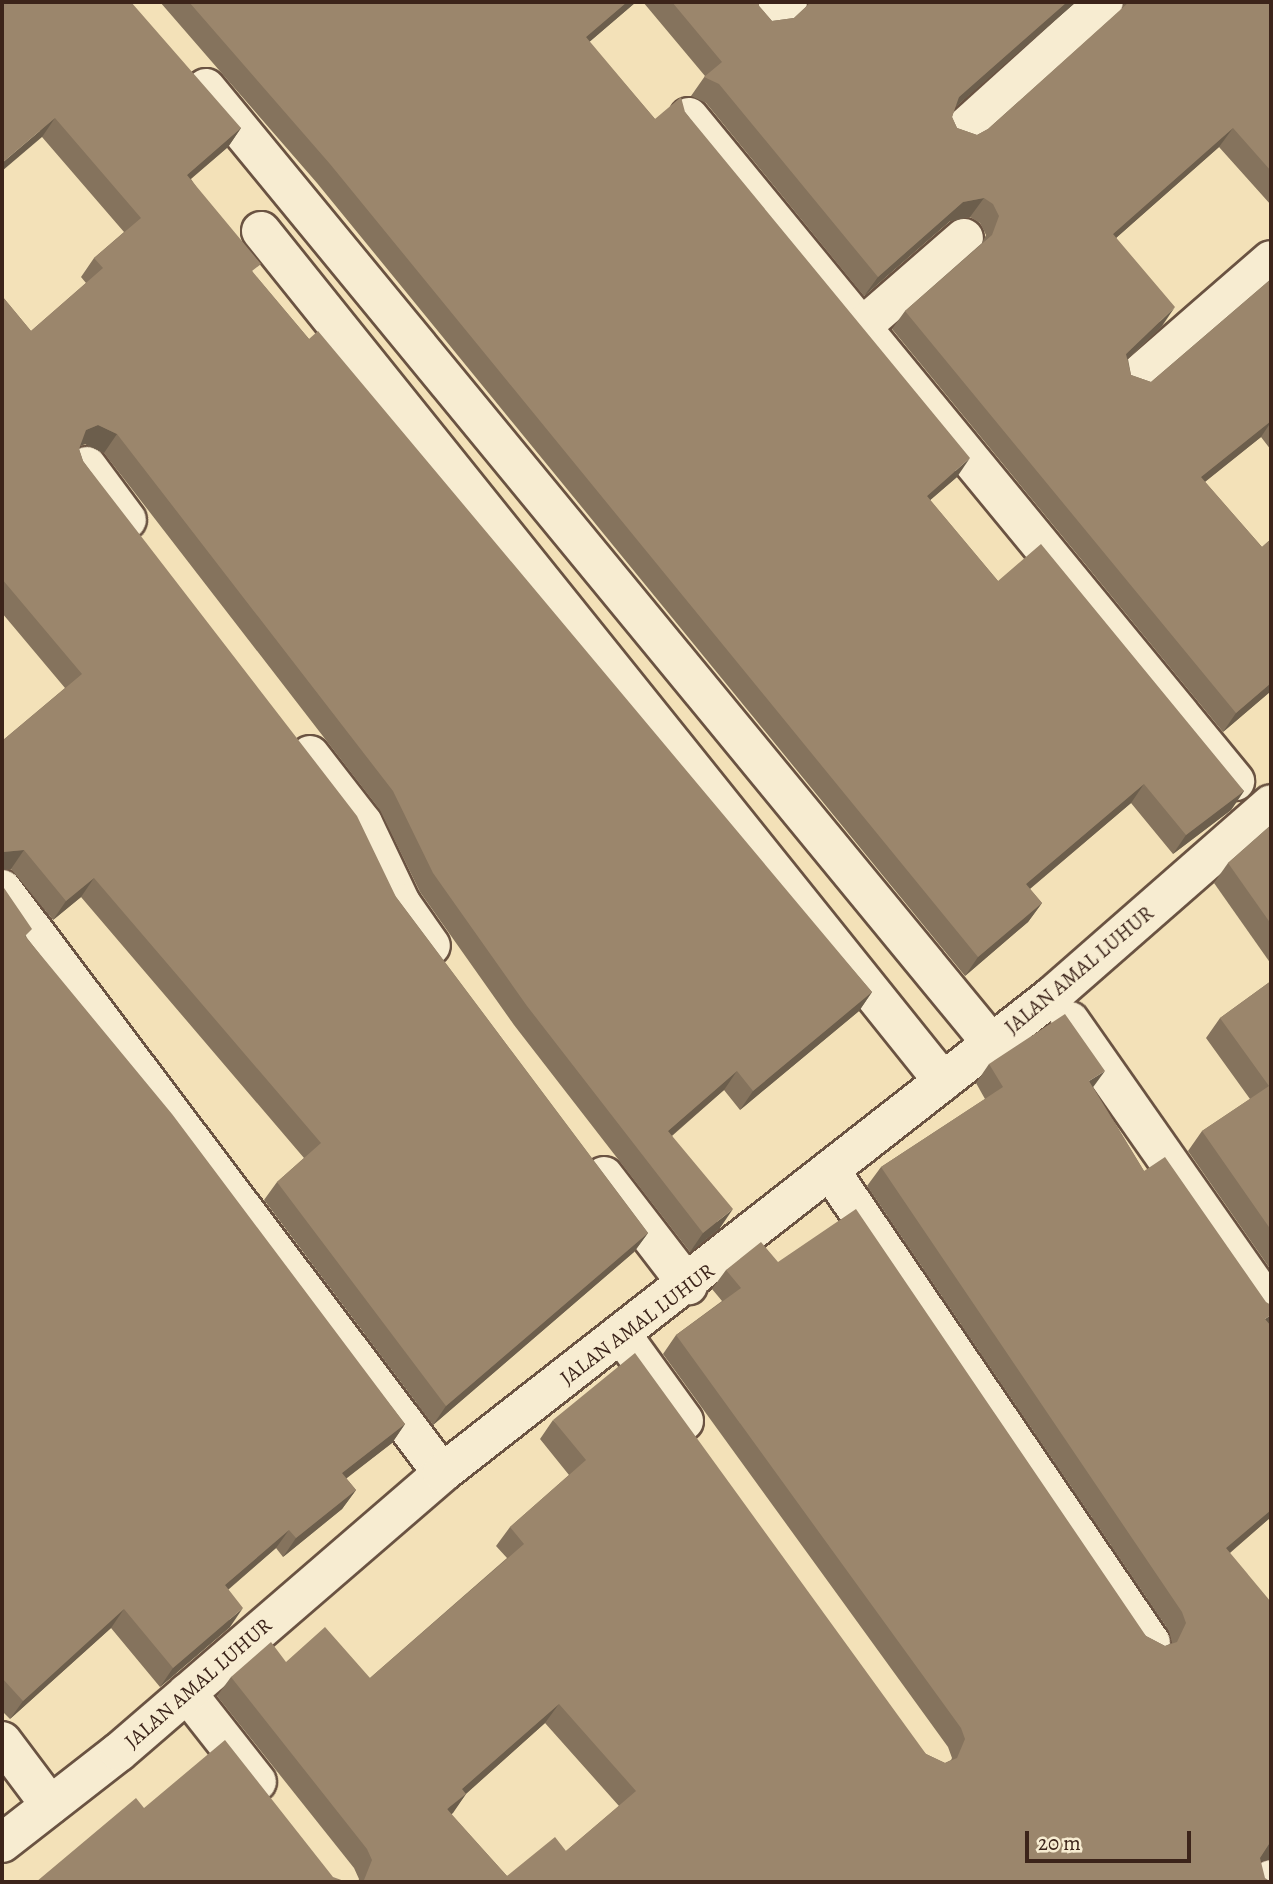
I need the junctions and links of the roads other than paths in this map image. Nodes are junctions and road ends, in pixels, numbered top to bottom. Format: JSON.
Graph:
{"nodes":[{"id":1,"x":1104,"y":2,"type":"edge"},
{"id":2,"x":179,"y":57,"type":"edge"},
{"id":3,"x":689,"y":117,"type":"edge"},
{"id":4,"x":960,"y":132,"type":"edge"},
{"id":5,"x":261,"y":231,"type":"dead end"},
{"id":6,"x":964,"y":238,"type":"dead end"},
{"id":7,"x":1271,"y":260,"type":"edge"},
{"id":8,"x":865,"y":324,"type":"junction"},
{"id":9,"x":1134,"y":379,"type":"edge"},
{"id":10,"x":87,"y":466,"type":"edge"},
{"id":11,"x":151,"y":550,"type":"edge"},
{"id":12,"x":287,"y":725,"type":"edge"},
{"id":13,"x":1266,"y":808,"type":"edge"},
{"id":14,"x":2,"y":889,"type":"edge"},
{"id":15,"x":456,"y":982,"type":"edge"},
{"id":16,"x":1052,"y":996,"type":"junction"},
{"id":17,"x":992,"y":1044,"type":"junction"},
{"id":18,"x":943,"y":1081,"type":"junction"},
{"id":19,"x":579,"y":1145,"type":"edge"},
{"id":20,"x":832,"y":1173,"type":"junction"},
{"id":21,"x":688,"y":1284,"type":"junction"},
{"id":22,"x":1271,"y":1308,"type":"edge"},
{"id":23,"x":622,"y":1335,"type":"junction"},
{"id":24,"x":703,"y":1447,"type":"edge"},
{"id":25,"x":442,"y":1473,"type":"junction"},
{"id":26,"x":1151,"y":1643,"type":"edge"},
{"id":27,"x":187,"y":1693,"type":"junction"},
{"id":28,"x":2,"y":1741,"type":"edge"},
{"id":29,"x":50,"y":1805,"type":"junction"},
{"id":30,"x":279,"y":1809,"type":"edge"},
{"id":31,"x":2,"y":1843,"type":"edge"}],
"edges":[{"from":1,"to":4,"type":"street"},
{"from":2,"to":17,"type":"street"},
{"from":3,"to":8,"type":"street"},
{"from":5,"to":18,"type":"street"},
{"from":6,"to":8,"type":"street"},
{"from":7,"to":9,"type":"street"},
{"from":8,"to":13,"type":"street"},
{"from":10,"to":11,"type":"street"},
{"from":12,"to":15,"type":"street"},
{"from":13,"to":16,"type":"street","name":"JALAN AMAL LUHUR"},
{"from":14,"to":25,"type":"street"},
{"from":16,"to":17,"type":"street","name":"JALAN AMAL LUHUR"},
{"from":16,"to":22,"type":"street"},
{"from":17,"to":18,"type":"street","name":"JALAN AMAL LUHUR"},
{"from":18,"to":20,"type":"street","name":"JALAN AMAL LUHUR"},
{"from":19,"to":21,"type":"street"},
{"from":20,"to":21,"type":"street","name":"JALAN AMAL LUHUR"},
{"from":20,"to":26,"type":"street"},
{"from":21,"to":23,"type":"street","name":"JALAN AMAL LUHUR"},
{"from":23,"to":24,"type":"street"},
{"from":23,"to":25,"type":"street","name":"JALAN AMAL LUHUR"},
{"from":25,"to":27,"type":"street","name":"JALAN AMAL LUHUR"},
{"from":27,"to":29,"type":"street","name":"JALAN AMAL LUHUR"},
{"from":27,"to":30,"type":"street"},
{"from":28,"to":29,"type":"street"},
{"from":29,"to":31,"type":"street","name":"JALAN AMAL LUHUR"}]}
